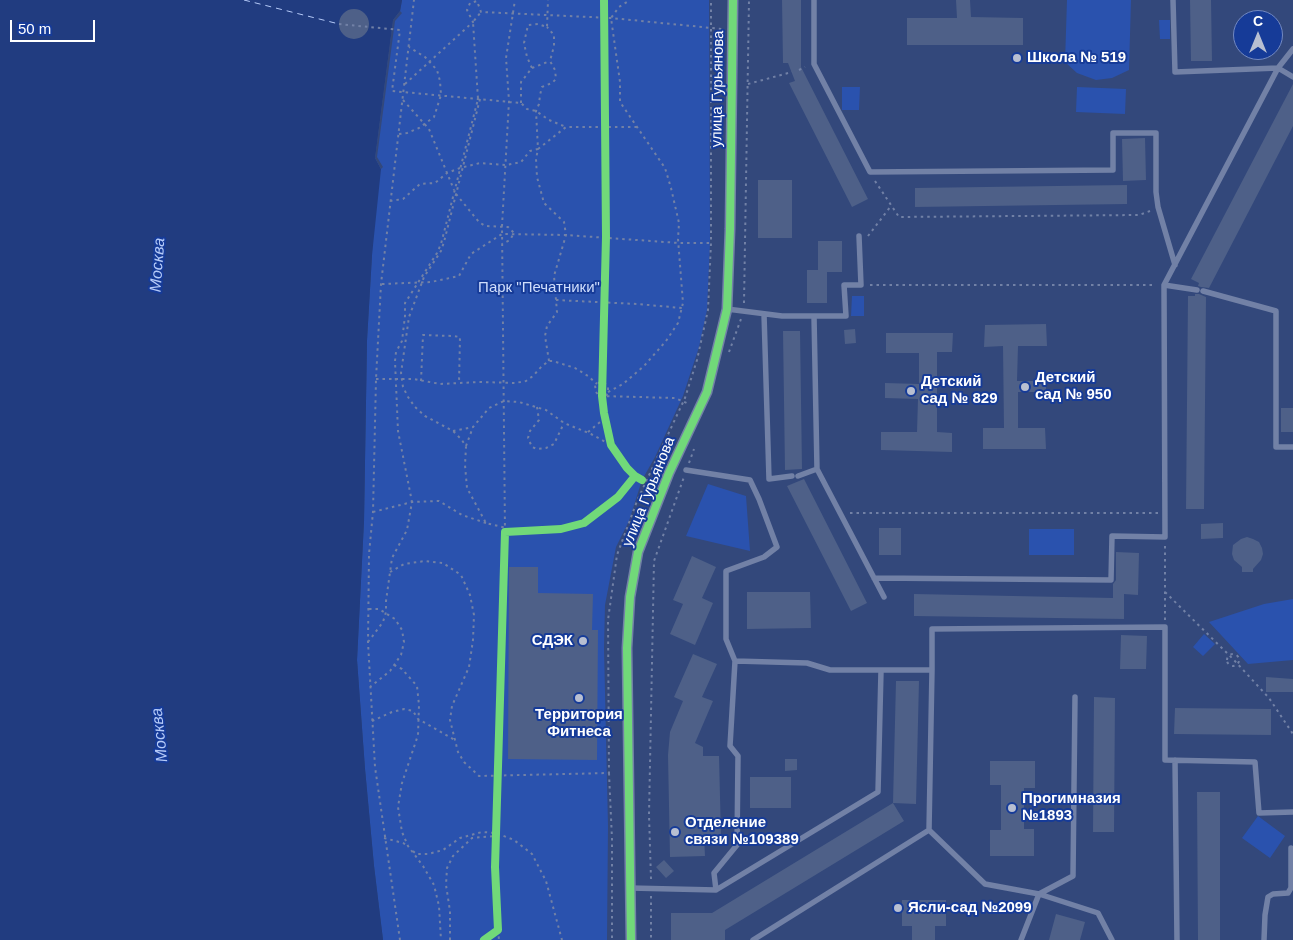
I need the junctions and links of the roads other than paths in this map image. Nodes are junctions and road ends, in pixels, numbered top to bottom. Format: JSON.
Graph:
{"nodes":[{"id":1,"x":732,"y":0,"type":"edge"},
{"id":2,"x":814,"y":0,"type":"edge"},
{"id":3,"x":1174,"y":0,"type":"edge"},
{"id":4,"x":1293,"y":48,"type":"edge"},
{"id":5,"x":1278,"y":68,"type":"junction"},
{"id":6,"x":1293,"y":77,"type":"edge"},
{"id":7,"x":859,"y":236,"type":"dead end"},
{"id":8,"x":1175,"y":265,"type":"junction"},
{"id":9,"x":1164,"y":285,"type":"junction"},
{"id":10,"x":727,"y":309,"type":"junction"},
{"id":11,"x":764,"y":314,"type":"junction"},
{"id":12,"x":814,"y":316,"type":"junction"},
{"id":13,"x":1293,"y":447,"type":"edge"},
{"id":14,"x":817,"y":469,"type":"junction"},
{"id":15,"x":686,"y":470,"type":"dead end"},
{"id":16,"x":874,"y":578,"type":"junction"},
{"id":17,"x":884,"y":597,"type":"dead end"},
{"id":18,"x":735,"y":661,"type":"junction"},
{"id":19,"x":932,"y":670,"type":"junction"},
{"id":20,"x":881,"y":671,"type":"junction"},
{"id":21,"x":1075,"y":697,"type":"dead end"},
{"id":22,"x":1175,"y":760,"type":"junction"},
{"id":23,"x":1293,"y":812,"type":"edge"},
{"id":24,"x":929,"y":830,"type":"junction"},
{"id":25,"x":1291,"y":848,"type":"dead end"},
{"id":26,"x":630,"y":888,"type":"junction"},
{"id":27,"x":716,"y":890,"type":"junction"},
{"id":28,"x":1039,"y":894,"type":"junction"},
{"id":29,"x":631,"y":940,"type":"edge"},
{"id":30,"x":753,"y":940,"type":"edge"},
{"id":31,"x":1022,"y":940,"type":"edge"},
{"id":32,"x":1112,"y":940,"type":"edge"},
{"id":33,"x":1177,"y":940,"type":"edge"},
{"id":34,"x":1264,"y":940,"type":"edge"}],
"edges":[{"from":1,"to":10,"type":"street","name":"улица Гурьянова"},
{"from":2,"to":8,"type":"lane"},
{"from":3,"to":5,"type":"lane"},
{"from":4,"to":5,"type":"lane"},
{"from":5,"to":6,"type":"lane"},
{"from":5,"to":8,"type":"lane"},
{"from":7,"to":12,"type":"lane"},
{"from":8,"to":9,"type":"lane"},
{"from":9,"to":13,"type":"lane"},
{"from":9,"to":16,"type":"lane"},
{"from":10,"to":11,"type":"lane"},
{"from":10,"to":26,"type":"street","name":"улица Гурьянова"},
{"from":11,"to":12,"type":"lane"},
{"from":11,"to":14,"type":"lane"},
{"from":12,"to":14,"type":"lane"},
{"from":14,"to":16,"type":"lane"},
{"from":15,"to":18,"type":"lane"},
{"from":16,"to":17,"type":"lane"},
{"from":18,"to":20,"type":"lane"},
{"from":18,"to":27,"type":"lane"},
{"from":19,"to":20,"type":"lane"},
{"from":19,"to":22,"type":"lane"},
{"from":19,"to":24,"type":"lane"},
{"from":20,"to":27,"type":"lane"},
{"from":21,"to":28,"type":"lane"},
{"from":22,"to":23,"type":"lane"},
{"from":22,"to":33,"type":"lane"},
{"from":24,"to":28,"type":"lane"},
{"from":24,"to":30,"type":"lane"},
{"from":25,"to":34,"type":"lane"},
{"from":26,"to":27,"type":"lane"},
{"from":26,"to":29,"type":"street","name":"улица Гурьянова"},
{"from":28,"to":31,"type":"lane"},
{"from":28,"to":32,"type":"lane"}]}
